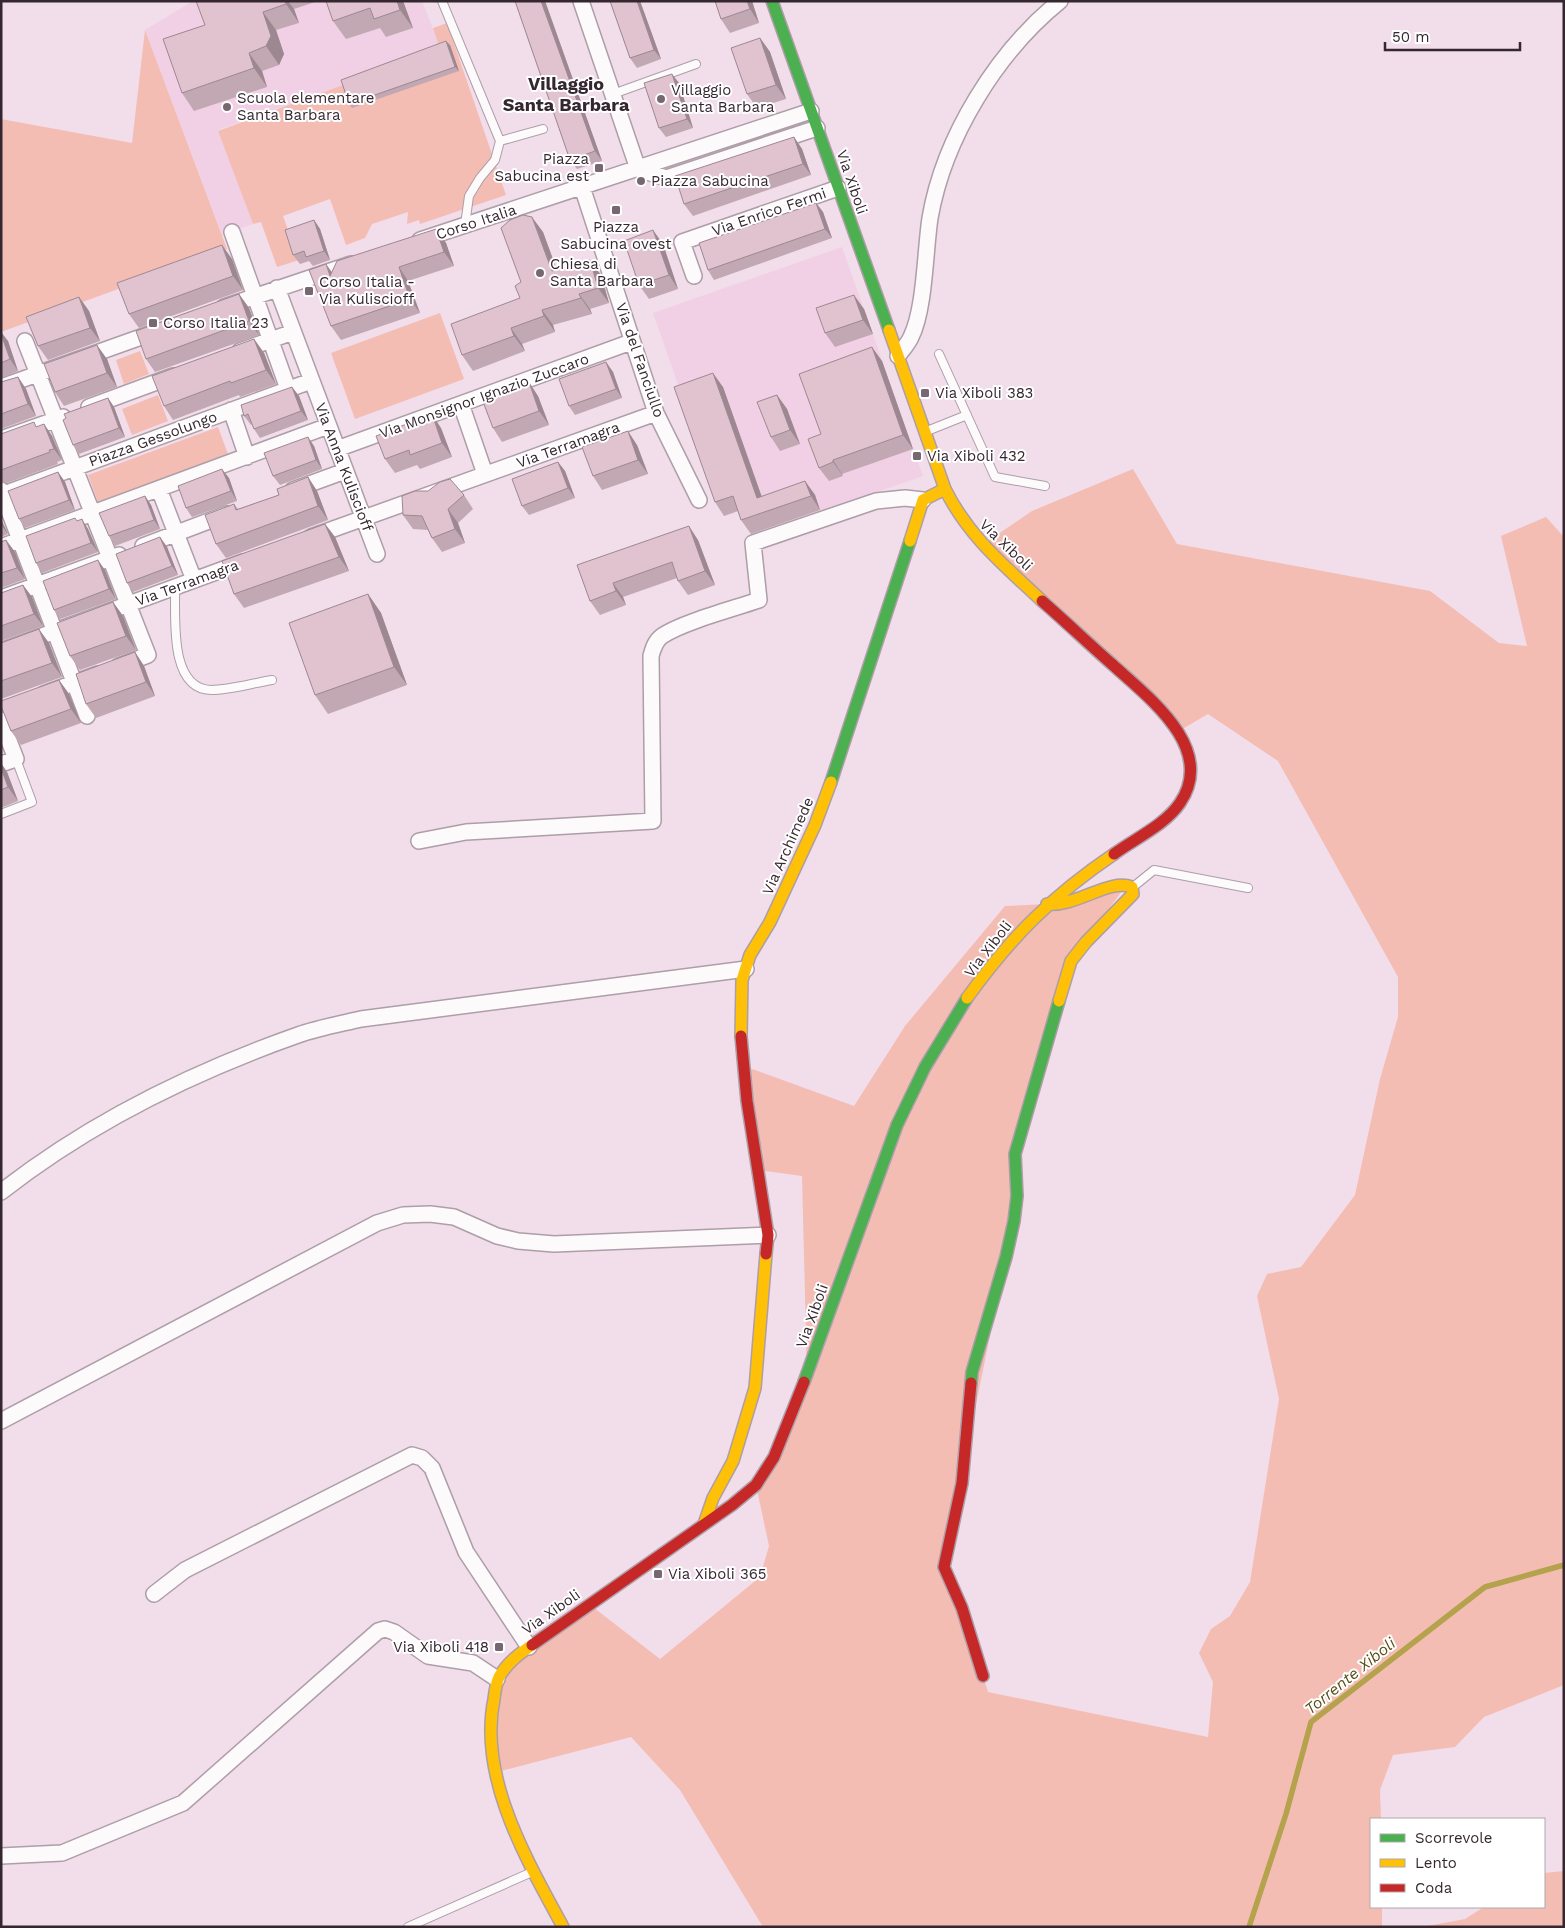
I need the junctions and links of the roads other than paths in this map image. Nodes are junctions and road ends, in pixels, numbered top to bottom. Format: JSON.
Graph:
{"nodes":[{"id":1,"x":442,"y":1,"type":"edge"},
{"id":2,"x":581,"y":1,"type":"edge"},
{"id":3,"x":772,"y":1,"type":"edge"},
{"id":4,"x":1060,"y":1,"type":"edge"},
{"id":5,"x":696,"y":64,"type":"dead end"},
{"id":6,"x":611,"y":88,"type":"junction"},
{"id":7,"x":811,"y":110,"type":"junction"},
{"id":8,"x":817,"y":128,"type":"junction"},
{"id":9,"x":543,"y":129,"type":"dead end"},
{"id":10,"x":500,"y":140,"type":"junction"},
{"id":11,"x":638,"y":169,"type":"junction"},
{"id":12,"x":582,"y":187,"type":"junction"},
{"id":13,"x":838,"y":188,"type":"junction"},
{"id":14,"x":465,"y":225,"type":"junction"},
{"id":15,"x":232,"y":232,"type":"dead end"},
{"id":16,"x":404,"y":246,"type":"edge"},
{"id":17,"x":368,"y":258,"type":"edge"},
{"id":18,"x":694,"y":276,"type":"dead end"},
{"id":19,"x":277,"y":288,"type":"junction"},
{"id":20,"x":255,"y":296,"type":"junction"},
{"id":21,"x":211,"y":312,"type":"edge"},
{"id":22,"x":175,"y":325,"type":"edge"},
{"id":23,"x":293,"y":332,"type":"junction"},
{"id":24,"x":270,"y":340,"type":"junction"},
{"id":25,"x":25,"y":341,"type":"dead end"},
{"id":26,"x":631,"y":342,"type":"junction"},
{"id":27,"x":939,"y":354,"type":"dead end"},
{"id":28,"x":226,"y":356,"type":"edge"},
{"id":29,"x":898,"y":356,"type":"junction"},
{"id":30,"x":191,"y":369,"type":"edge"},
{"id":31,"x":38,"y":374,"type":"junction"},
{"id":32,"x":311,"y":381,"type":"junction"},
{"id":33,"x":1,"y":387,"type":"edge"},
{"id":34,"x":288,"y":389,"type":"junction"},
{"id":35,"x":461,"y":404,"type":"junction"},
{"id":36,"x":230,"y":410,"type":"junction"},
{"id":37,"x":656,"y":413,"type":"junction"},
{"id":38,"x":967,"y":415,"type":"junction"},
{"id":39,"x":56,"y":419,"type":"junction"},
{"id":40,"x":328,"y":426,"type":"junction"},
{"id":41,"x":925,"y":432,"type":"junction"},
{"id":42,"x":1,"y":440,"type":"edge"},
{"id":43,"x":337,"y":449,"type":"junction"},
{"id":44,"x":247,"y":457,"type":"junction"},
{"id":45,"x":75,"y":468,"type":"junction"},
{"id":46,"x":345,"y":471,"type":"junction"},
{"id":47,"x":485,"y":474,"type":"junction"},
{"id":48,"x":1044,"y":486,"type":"dead end"},
{"id":49,"x":159,"y":489,"type":"junction"},
{"id":50,"x":946,"y":489,"type":"junction"},
{"id":51,"x":2,"y":493,"type":"edge"},
{"id":52,"x":283,"y":494,"type":"edge"},
{"id":53,"x":699,"y":500,"type":"dead end"},
{"id":54,"x":922,"y":500,"type":"junction"},
{"id":55,"x":238,"y":510,"type":"edge"},
{"id":56,"x":93,"y":514,"type":"junction"},
{"id":57,"x":363,"y":517,"type":"junction"},
{"id":58,"x":176,"y":533,"type":"junction"},
{"id":59,"x":20,"y":540,"type":"junction"},
{"id":60,"x":301,"y":540,"type":"edge"},
{"id":61,"x":1,"y":547,"type":"edge"},
{"id":62,"x":377,"y":554,"type":"dead end"},
{"id":63,"x":256,"y":557,"type":"edge"},
{"id":64,"x":110,"y":558,"type":"junction"},
{"id":65,"x":194,"y":580,"type":"junction"},
{"id":66,"x":37,"y":585,"type":"junction"},
{"id":67,"x":175,"y":587,"type":"junction"},
{"id":68,"x":1,"y":598,"type":"edge"},
{"id":69,"x":128,"y":604,"type":"junction"},
{"id":70,"x":55,"y":632,"type":"junction"},
{"id":71,"x":1,"y":651,"type":"edge"},
{"id":72,"x":272,"y":680,"type":"dead end"},
{"id":73,"x":74,"y":683,"type":"junction"},
{"id":74,"x":28,"y":700,"type":"edge"},
{"id":75,"x":87,"y":716,"type":"edge"},
{"id":76,"x":1,"y":720,"type":"edge"},
{"id":77,"x":16,"y":759,"type":"junction"},
{"id":78,"x":1,"y":764,"type":"edge"},
{"id":79,"x":1,"y":814,"type":"edge"},
{"id":80,"x":419,"y":841,"type":"dead end"},
{"id":81,"x":1132,"y":887,"type":"junction"},
{"id":82,"x":1248,"y":888,"type":"dead end"},
{"id":83,"x":1047,"y":904,"type":"junction"},
{"id":84,"x":746,"y":969,"type":"junction"},
{"id":85,"x":1,"y":1192,"type":"edge"},
{"id":86,"x":768,"y":1235,"type":"junction"},
{"id":87,"x":1,"y":1421,"type":"edge"},
{"id":88,"x":704,"y":1524,"type":"junction"},
{"id":89,"x":154,"y":1594,"type":"dead end"},
{"id":90,"x":529,"y":1647,"type":"junction"},
{"id":91,"x":983,"y":1676,"type":"dead end"},
{"id":92,"x":497,"y":1679,"type":"junction"},
{"id":93,"x":1,"y":1856,"type":"edge"},
{"id":94,"x":534,"y":1871,"type":"junction"},
{"id":95,"x":408,"y":1927,"type":"edge"},
{"id":96,"x":563,"y":1927,"type":"edge"}],
"edges":[{"from":1,"to":10,"type":"lane"},
{"from":2,"to":6,"type":"street"},
{"from":3,"to":7,"type":"main road","name":"Via Xiboli"},
{"from":4,"to":29,"type":"street"},
{"from":5,"to":6,"type":"lane"},
{"from":6,"to":11,"type":"street"},
{"from":7,"to":8,"type":"main road","name":"Via Xiboli"},
{"from":7,"to":11,"type":"street","name":"Corso Italia"},
{"from":8,"to":11,"type":"street"},
{"from":8,"to":13,"type":"main road","name":"Via Xiboli"},
{"from":9,"to":10,"type":"lane"},
{"from":10,"to":14,"type":"lane"},
{"from":11,"to":12,"type":"street","name":"Corso Italia"},
{"from":12,"to":14,"type":"street","name":"Corso Italia"},
{"from":12,"to":26,"type":"street","name":"Via del Fanciullo"},
{"from":13,"to":18,"type":"street","name":"Via Enrico Fermi"},
{"from":13,"to":29,"type":"main road","name":"Via Xiboli"},
{"from":14,"to":16,"type":"street","name":"Corso Italia"},
{"from":15,"to":20,"type":"street"},
{"from":17,"to":19,"type":"street"},
{"from":19,"to":20,"type":"street"},
{"from":19,"to":23,"type":"street","name":"Via Anna Kuliscioff"},
{"from":20,"to":21,"type":"street"},
{"from":20,"to":24,"type":"street"},
{"from":22,"to":31,"type":"street"},
{"from":23,"to":24,"type":"street"},
{"from":23,"to":32,"type":"street","name":"Via Anna Kuliscioff"},
{"from":24,"to":28,"type":"street"},
{"from":24,"to":34,"type":"street"},
{"from":25,"to":31,"type":"street"},
{"from":26,"to":35,"type":"street","name":"Via Monsignor Ignazio Zuccaro"},
{"from":26,"to":37,"type":"street","name":"Via del Fanciullo"},
{"from":27,"to":38,"type":"lane"},
{"from":29,"to":41,"type":"main road","name":"Via Xiboli"},
{"from":30,"to":39,"type":"street"},
{"from":31,"to":33,"type":"street"},
{"from":31,"to":39,"type":"street"},
{"from":32,"to":34,"type":"street","name":"Piazza Gessolungo"},
{"from":32,"to":40,"type":"street","name":"Via Anna Kuliscioff"},
{"from":34,"to":36,"type":"street","name":"Piazza Gessolungo"},
{"from":35,"to":43,"type":"street","name":"Via Monsignor Ignazio Zuccaro"},
{"from":35,"to":47,"type":"street"},
{"from":36,"to":44,"type":"street"},
{"from":36,"to":45,"type":"street","name":"Piazza Gessolungo"},
{"from":37,"to":47,"type":"street","name":"Via Terramagra"},
{"from":37,"to":53,"type":"street","name":"Via del Fanciullo"},
{"from":38,"to":41,"type":"lane"},
{"from":38,"to":48,"type":"lane"},
{"from":39,"to":42,"type":"street"},
{"from":39,"to":45,"type":"street"},
{"from":40,"to":43,"type":"street","name":"Via Anna Kuliscioff"},
{"from":40,"to":44,"type":"street"},
{"from":41,"to":50,"type":"main road","name":"Via Xiboli"},
{"from":43,"to":46,"type":"street","name":"Via Anna Kuliscioff"},
{"from":44,"to":49,"type":"street"},
{"from":45,"to":51,"type":"street","name":"Piazza Gessolungo"},
{"from":45,"to":56,"type":"street"},
{"from":46,"to":52,"type":"street"},
{"from":46,"to":57,"type":"street","name":"Via Anna Kuliscioff"},
{"from":47,"to":57,"type":"street","name":"Via Terramagra"},
{"from":49,"to":56,"type":"street"},
{"from":49,"to":58,"type":"street"},
{"from":50,"to":54,"type":"main road"},
{"from":50,"to":83,"type":"main road","name":"Via Xiboli"},
{"from":51,"to":59,"type":"street"},
{"from":54,"to":80,"type":"street"},
{"from":54,"to":84,"type":"main road","name":"Via Archimede"},
{"from":55,"to":58,"type":"street"},
{"from":56,"to":59,"type":"street"},
{"from":56,"to":64,"type":"street"},
{"from":57,"to":60,"type":"street","name":"Via Terramagra"},
{"from":57,"to":62,"type":"street","name":"Via Anna Kuliscioff"},
{"from":58,"to":64,"type":"street"},
{"from":58,"to":65,"type":"street"},
{"from":59,"to":61,"type":"street"},
{"from":59,"to":66,"type":"street"},
{"from":63,"to":65,"type":"street","name":"Via Terramagra"},
{"from":64,"to":66,"type":"street"},
{"from":64,"to":69,"type":"street"},
{"from":65,"to":67,"type":"street","name":"Via Terramagra"},
{"from":66,"to":68,"type":"street"},
{"from":66,"to":70,"type":"street"},
{"from":67,"to":69,"type":"street","name":"Via Terramagra"},
{"from":67,"to":72,"type":"lane"},
{"from":69,"to":70,"type":"street","name":"Via Terramagra"},
{"from":69,"to":73,"type":"street"},
{"from":70,"to":71,"type":"street","name":"Via Terramagra"},
{"from":70,"to":73,"type":"street"},
{"from":73,"to":74,"type":"street"},
{"from":73,"to":75,"type":"street"},
{"from":76,"to":77,"type":"street"},
{"from":77,"to":78,"type":"street"},
{"from":77,"to":79,"type":"lane"},
{"from":81,"to":82,"type":"lane"},
{"from":81,"to":83,"type":"main road"},
{"from":81,"to":91,"type":"main road"},
{"from":83,"to":88,"type":"main road","name":"Via Xiboli"},
{"from":84,"to":85,"type":"street"},
{"from":84,"to":86,"type":"main road","name":"Via Archimede"},
{"from":86,"to":87,"type":"street"},
{"from":86,"to":88,"type":"main road","name":"Via Archimede"},
{"from":88,"to":90,"type":"main road","name":"Via Xiboli"},
{"from":89,"to":90,"type":"street"},
{"from":90,"to":92,"type":"main road","name":"Via Xiboli"},
{"from":92,"to":93,"type":"street"},
{"from":92,"to":94,"type":"main road","name":"Via Xiboli"},
{"from":94,"to":95,"type":"lane"},
{"from":94,"to":96,"type":"main road","name":"Via Xiboli"}]}
